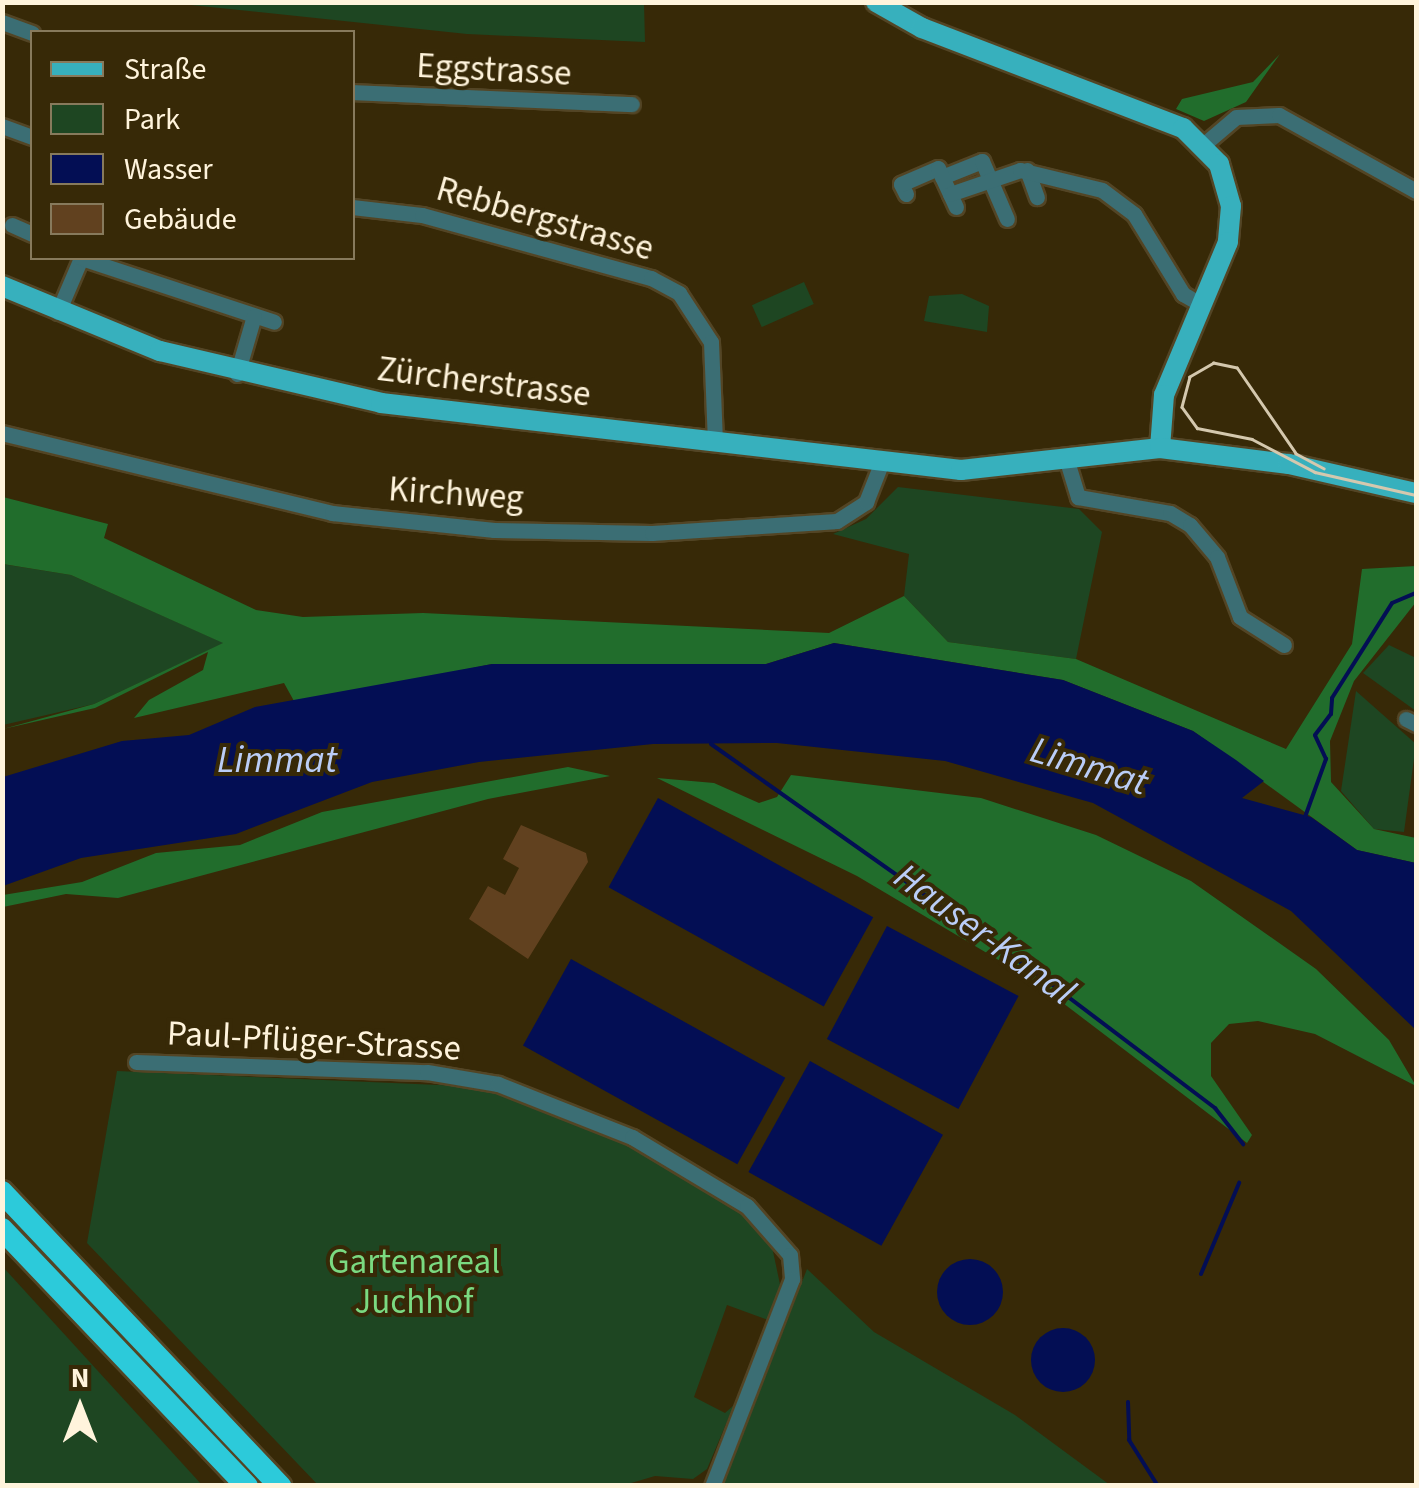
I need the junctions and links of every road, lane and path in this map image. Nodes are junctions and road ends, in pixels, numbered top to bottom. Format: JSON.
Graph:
{"nodes":[{"id":1,"x":876,"y":2,"type":"edge"},
{"id":2,"x":2,"y":22,"type":"edge"},
{"id":3,"x":30,"y":31,"type":"edge"},
{"id":4,"x":355,"y":92,"type":"edge"},
{"id":5,"x":632,"y":104,"type":"dead end"},
{"id":6,"x":2,"y":126,"type":"edge"},
{"id":7,"x":30,"y":136,"type":"edge"},
{"id":8,"x":1204,"y":145,"type":"junction"},
{"id":9,"x":1026,"y":170,"type":"junction"},
{"id":10,"x":942,"y":177,"type":"junction"},
{"id":11,"x":989,"y":177,"type":"junction"},
{"id":12,"x":1416,"y":191,"type":"edge"},
{"id":13,"x":906,"y":194,"type":"dead end"},
{"id":14,"x":1037,"y":197,"type":"dead end"},
{"id":15,"x":355,"y":207,"type":"edge"},
{"id":16,"x":1008,"y":218,"type":"dead end"},
{"id":17,"x":12,"y":225,"type":"dead end"},
{"id":18,"x":30,"y":233,"type":"edge"},
{"id":19,"x":81,"y":260,"type":"edge"},
{"id":20,"x":88,"y":260,"type":"edge"},
{"id":21,"x":2,"y":286,"type":"edge"},
{"id":22,"x":1200,"y":304,"type":"junction"},
{"id":23,"x":58,"y":312,"type":"junction"},
{"id":24,"x":254,"y":316,"type":"junction"},
{"id":25,"x":274,"y":322,"type":"dead end"},
{"id":26,"x":237,"y":374,"type":"junction"},
{"id":27,"x":2,"y":433,"type":"edge"},
{"id":28,"x":720,"y":443,"type":"junction"},
{"id":29,"x":1160,"y":448,"type":"junction"},
{"id":30,"x":1068,"y":462,"type":"junction"},
{"id":31,"x":882,"y":464,"type":"junction"},
{"id":32,"x":1416,"y":493,"type":"edge"},
{"id":33,"x":1284,"y":645,"type":"dead end"},
{"id":34,"x":136,"y":1062,"type":"dead end"},
{"id":35,"x":2,"y":1192,"type":"edge"},
{"id":36,"x":2,"y":1229,"type":"edge"},
{"id":37,"x":247,"y":1486,"type":"edge"},
{"id":38,"x":280,"y":1486,"type":"edge"},
{"id":39,"x":712,"y":1486,"type":"edge"}],
"edges":[{"from":1,"to":8,"type":"main road"},
{"from":2,"to":3,"type":"street"},
{"from":4,"to":5,"type":"street","name":"Eggstrasse"},
{"from":6,"to":7,"type":"street"},
{"from":8,"to":12,"type":"street"},
{"from":8,"to":22,"type":"main road"},
{"from":9,"to":11,"type":"street"},
{"from":9,"to":14,"type":"street"},
{"from":9,"to":22,"type":"street"},
{"from":10,"to":11,"type":"street"},
{"from":10,"to":11,"type":"street"},
{"from":10,"to":13,"type":"street"},
{"from":11,"to":16,"type":"street"},
{"from":15,"to":28,"type":"street","name":"Rebbergstrasse"},
{"from":17,"to":18,"type":"street"},
{"from":19,"to":23,"type":"street"},
{"from":20,"to":24,"type":"street"},
{"from":21,"to":23,"type":"main road","name":"Zürcherstrasse"},
{"from":22,"to":29,"type":"main road"},
{"from":23,"to":26,"type":"main road","name":"Zürcherstrasse"},
{"from":24,"to":25,"type":"street"},
{"from":24,"to":26,"type":"street"},
{"from":26,"to":28,"type":"main road","name":"Zürcherstrasse"},
{"from":27,"to":31,"type":"street","name":"Kirchweg"},
{"from":28,"to":31,"type":"main road","name":"Zürcherstrasse"},
{"from":29,"to":30,"type":"main road","name":"Zürcherstrasse"},
{"from":29,"to":32,"type":"main road","name":"Zürcherstrasse"},
{"from":30,"to":31,"type":"main road","name":"Zürcherstrasse"},
{"from":30,"to":33,"type":"street"},
{"from":34,"to":39,"type":"street","name":"Paul-Pflüger-Strasse"},
{"from":35,"to":38,"type":"highway"},
{"from":36,"to":37,"type":"highway"}]}
